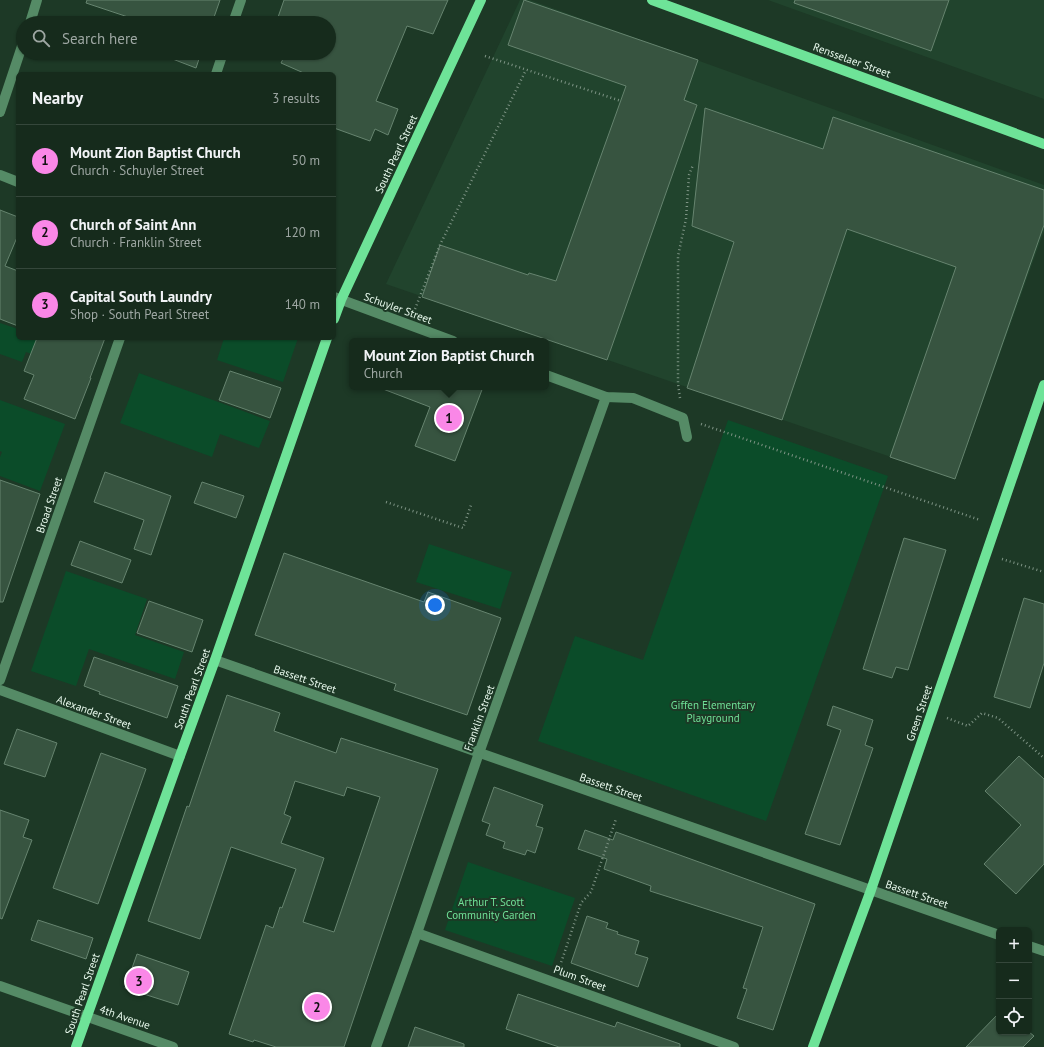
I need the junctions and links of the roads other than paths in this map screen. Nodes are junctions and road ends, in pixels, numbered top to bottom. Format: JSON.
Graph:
{"nodes":[{"id":1,"x":37,"y":0,"type":"edge"},
{"id":2,"x":240,"y":0,"type":"edge"},
{"id":3,"x":481,"y":0,"type":"edge"},
{"id":4,"x":652,"y":0,"type":"edge"},
{"id":5,"x":32,"y":16,"type":"edge"},
{"id":6,"x":235,"y":16,"type":"edge"},
{"id":7,"x":16,"y":60,"type":"edge"},
{"id":8,"x":221,"y":60,"type":"edge"},
{"id":9,"x":217,"y":72,"type":"edge"},
{"id":10,"x":3,"y":92,"type":"edge"},
{"id":11,"x":0,"y":112,"type":"edge"},
{"id":12,"x":1044,"y":144,"type":"edge"},
{"id":13,"x":0,"y":175,"type":"edge"},
{"id":14,"x":16,"y":181,"type":"edge"},
{"id":15,"x":338,"y":299,"type":"edge"},
{"id":16,"x":336,"y":309,"type":"edge"},
{"id":17,"x":445,"y":338,"type":"edge"},
{"id":18,"x":119,"y":340,"type":"edge"},
{"id":19,"x":326,"y":340,"type":"edge"},
{"id":20,"x":549,"y":376,"type":"edge"},
{"id":21,"x":1044,"y":385,"type":"edge"},
{"id":22,"x":606,"y":397,"type":"junction"},
{"id":23,"x":687,"y":437,"type":"dead end"},
{"id":24,"x":215,"y":660,"type":"junction"},
{"id":25,"x":0,"y":680,"type":"edge"},
{"id":26,"x":0,"y":690,"type":"edge"},
{"id":27,"x":479,"y":753,"type":"junction"},
{"id":28,"x":180,"y":756,"type":"junction"},
{"id":29,"x":871,"y":890,"type":"junction"},
{"id":30,"x":417,"y":933,"type":"junction"},
{"id":31,"x":996,"y":934,"type":"edge"},
{"id":32,"x":1032,"y":947,"type":"edge"},
{"id":33,"x":1044,"y":951,"type":"edge"},
{"id":34,"x":0,"y":986,"type":"edge"},
{"id":35,"x":87,"y":1016,"type":"junction"},
{"id":36,"x":76,"y":1047,"type":"edge"},
{"id":37,"x":173,"y":1047,"type":"edge"},
{"id":38,"x":376,"y":1047,"type":"edge"},
{"id":39,"x":734,"y":1047,"type":"edge"},
{"id":40,"x":813,"y":1047,"type":"edge"}],
"edges":[{"from":1,"to":5,"type":"street"},
{"from":2,"to":6,"type":"street"},
{"from":3,"to":15,"type":"main road","name":"South Pearl Street"},
{"from":4,"to":12,"type":"main road","name":"Rensselaer Street"},
{"from":7,"to":10,"type":"street"},
{"from":8,"to":9,"type":"street"},
{"from":10,"to":11,"type":"street"},
{"from":13,"to":14,"type":"street"},
{"from":15,"to":16,"type":"main road","name":"South Pearl Street"},
{"from":15,"to":17,"type":"street","name":"Schuyler Street"},
{"from":18,"to":25,"type":"street","name":"Broad Street"},
{"from":19,"to":24,"type":"main road","name":"South Pearl Street"},
{"from":20,"to":22,"type":"street"},
{"from":21,"to":29,"type":"main road","name":"Green Street"},
{"from":22,"to":23,"type":"street"},
{"from":22,"to":27,"type":"street","name":"Franklin Street"},
{"from":24,"to":27,"type":"street","name":"Bassett Street"},
{"from":24,"to":28,"type":"main road","name":"South Pearl Street"},
{"from":26,"to":28,"type":"street","name":"Alexander Street"},
{"from":27,"to":29,"type":"street","name":"Bassett Street"},
{"from":27,"to":30,"type":"street","name":"Franklin Street"},
{"from":28,"to":35,"type":"main road","name":"South Pearl Street"},
{"from":29,"to":31,"type":"street","name":"Bassett Street"},
{"from":29,"to":40,"type":"main road","name":"Green Street"},
{"from":30,"to":38,"type":"street","name":"Franklin Street"},
{"from":30,"to":39,"type":"street","name":"Plum Street"},
{"from":32,"to":33,"type":"street"},
{"from":34,"to":35,"type":"street","name":"4th Avenue"},
{"from":35,"to":36,"type":"main road","name":"South Pearl Street"},
{"from":35,"to":37,"type":"street","name":"4th Avenue"}]}
